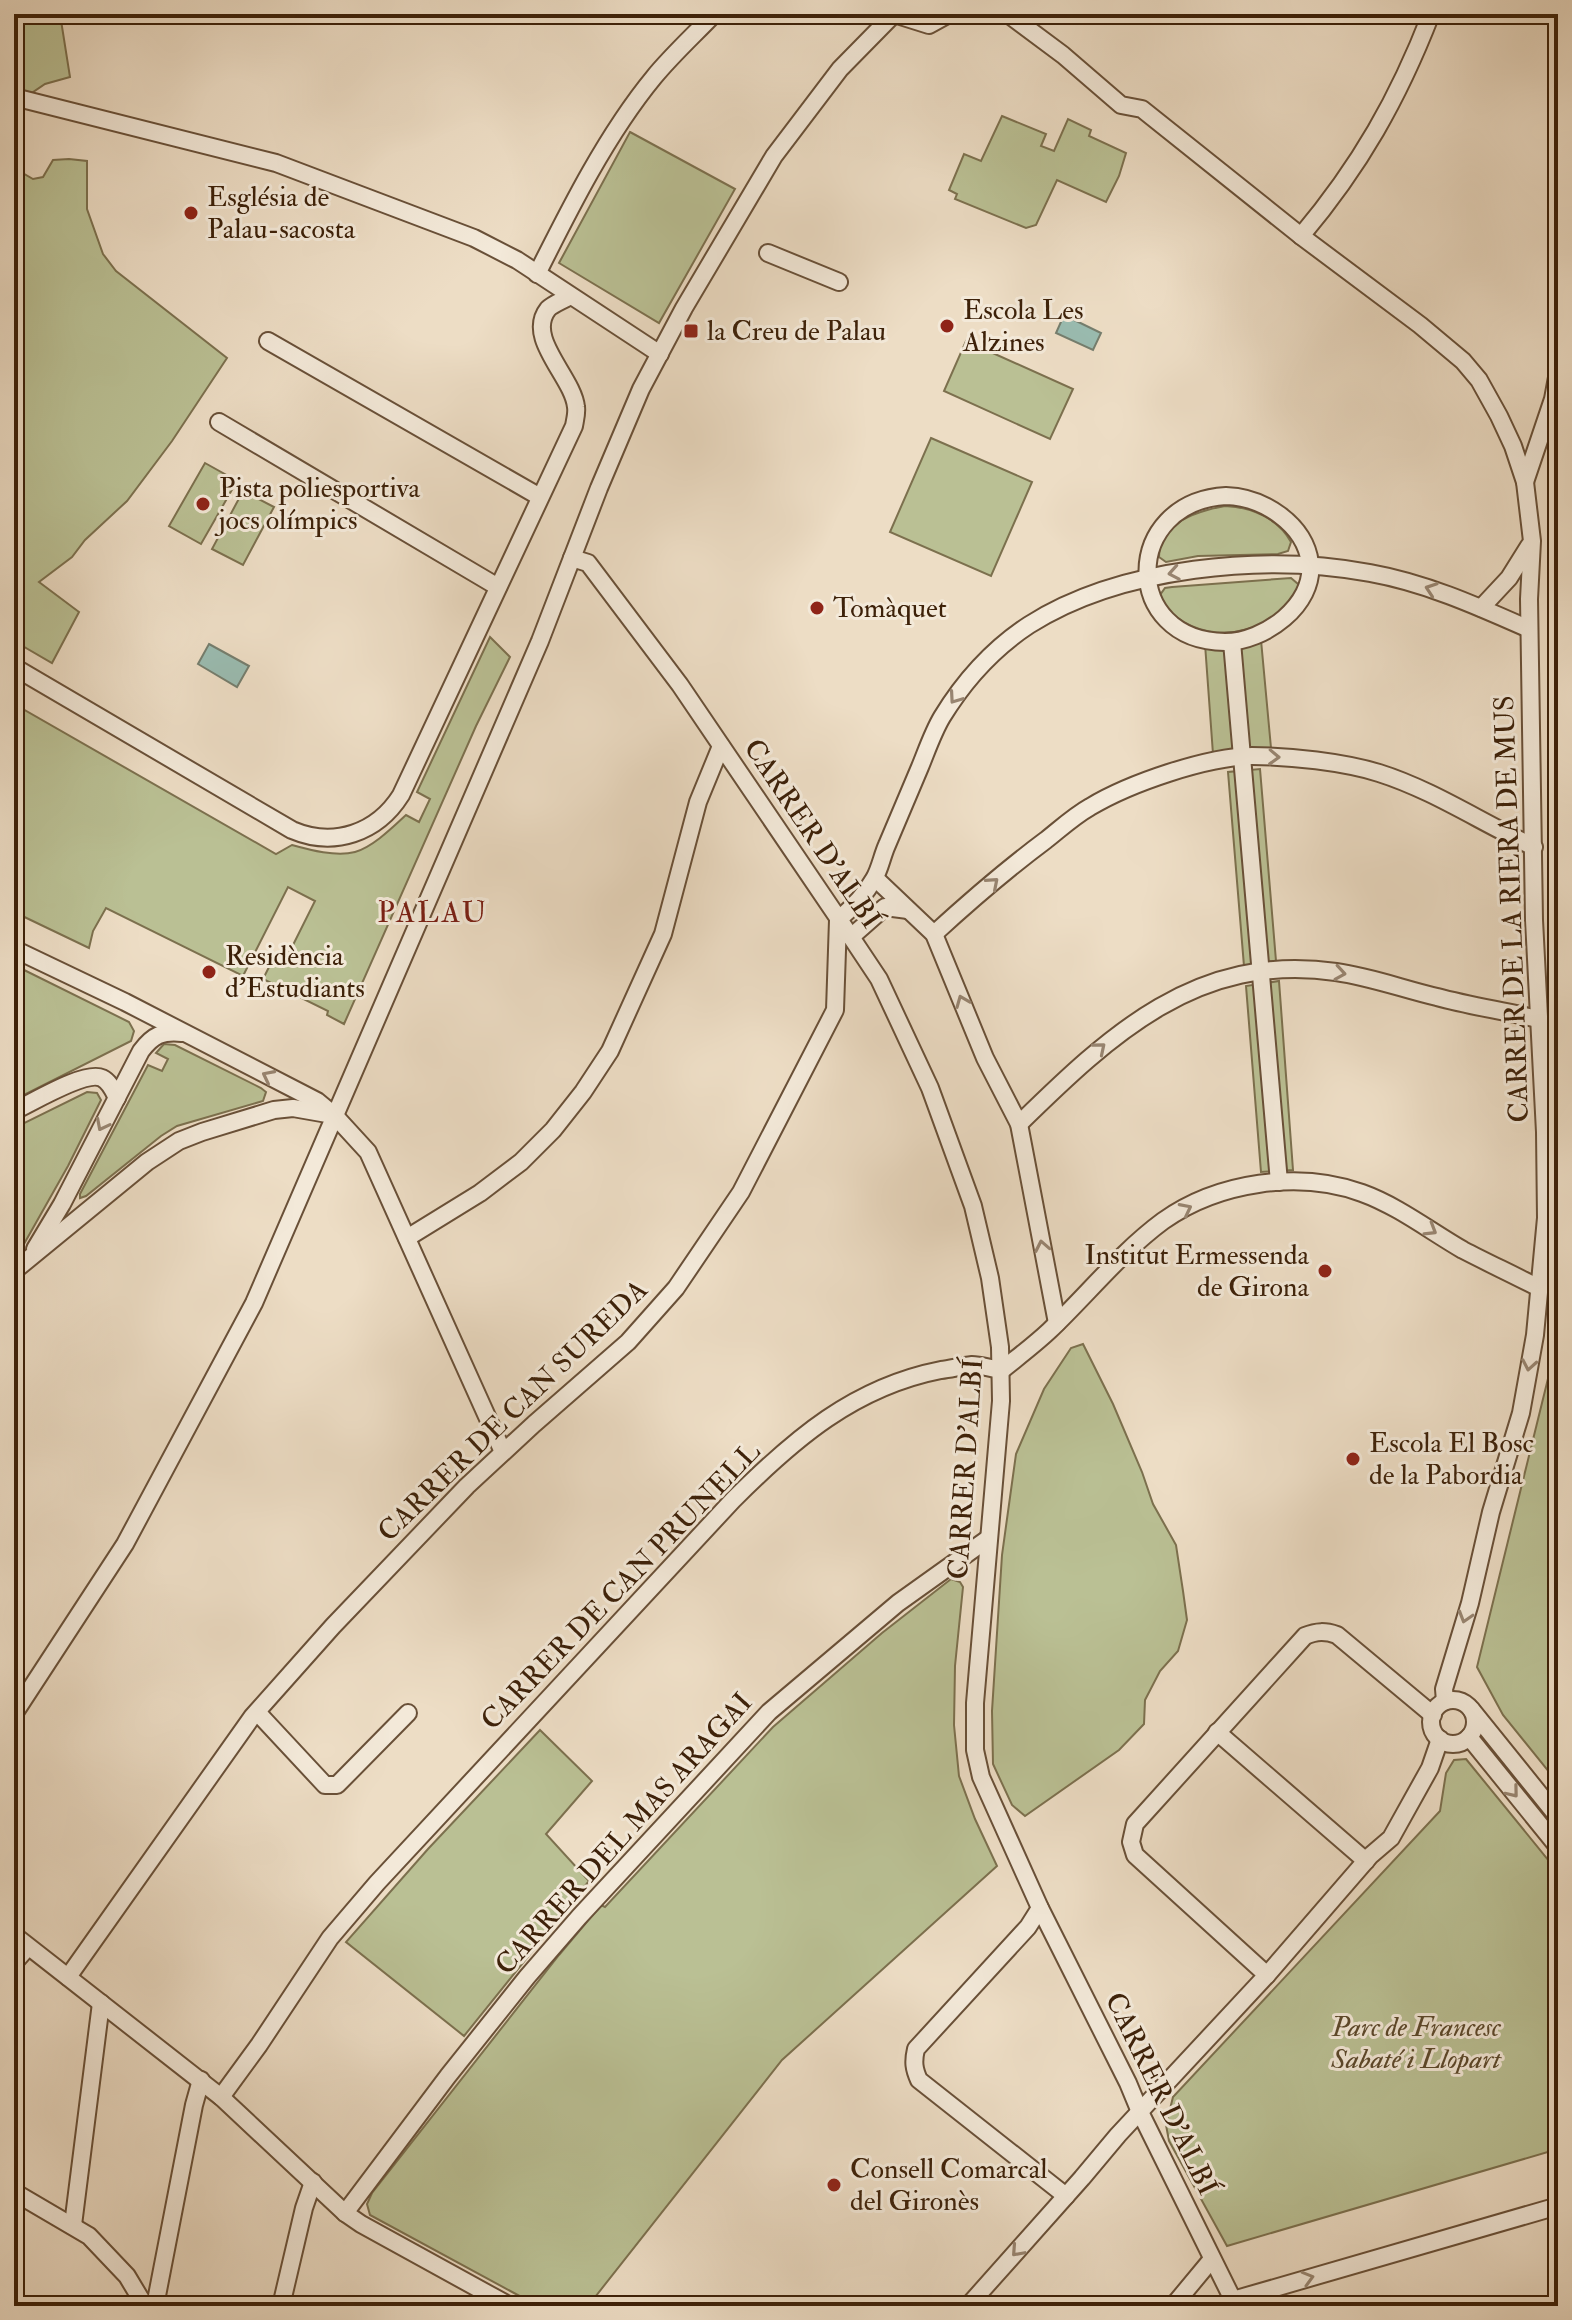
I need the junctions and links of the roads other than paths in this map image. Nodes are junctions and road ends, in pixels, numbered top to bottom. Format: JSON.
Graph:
{"nodes":[{"id":1,"x":714,"y":14,"type":"edge"},
{"id":2,"x":894,"y":14,"type":"edge"},
{"id":3,"x":949,"y":14,"type":"edge"},
{"id":4,"x":1008,"y":14,"type":"edge"},
{"id":5,"x":1431,"y":14,"type":"edge"},
{"id":6,"x":14,"y":97,"type":"edge"},
{"id":7,"x":1301,"y":236,"type":"junction"},
{"id":8,"x":768,"y":253,"type":"dead end"},
{"id":9,"x":537,"y":274,"type":"junction"},
{"id":10,"x":839,"y":282,"type":"dead end"},
{"id":11,"x":570,"y":296,"type":"junction"},
{"id":12,"x":268,"y":341,"type":"dead end"},
{"id":13,"x":660,"y":354,"type":"junction"},
{"id":14,"x":1558,"y":372,"type":"edge"},
{"id":15,"x":219,"y":422,"type":"dead end"},
{"id":16,"x":1525,"y":482,"type":"junction"},
{"id":17,"x":540,"y":497,"type":"junction"},
{"id":18,"x":1532,"y":541,"type":"junction"},
{"id":19,"x":572,"y":558,"type":"junction"},
{"id":20,"x":1310,"y":565,"type":"junction"},
{"id":21,"x":1147,"y":579,"type":"junction"},
{"id":22,"x":498,"y":587,"type":"junction"},
{"id":23,"x":1481,"y":608,"type":"junction"},
{"id":24,"x":1529,"y":629,"type":"junction"},
{"id":25,"x":1232,"y":642,"type":"junction"},
{"id":26,"x":14,"y":667,"type":"edge"},
{"id":27,"x":721,"y":746,"type":"junction"},
{"id":28,"x":1241,"y":758,"type":"junction"},
{"id":29,"x":1534,"y":847,"type":"junction"},
{"id":30,"x":875,"y":878,"type":"junction"},
{"id":31,"x":908,"y":910,"type":"junction"},
{"id":32,"x":838,"y":920,"type":"junction"},
{"id":33,"x":934,"y":934,"type":"junction"},
{"id":34,"x":851,"y":937,"type":"junction"},
{"id":35,"x":14,"y":949,"type":"edge"},
{"id":36,"x":1260,"y":971,"type":"junction"},
{"id":37,"x":125,"y":1002,"type":"junction"},
{"id":38,"x":1538,"y":1019,"type":"junction"},
{"id":39,"x":183,"y":1033,"type":"junction"},
{"id":40,"x":141,"y":1051,"type":"junction"},
{"id":41,"x":117,"y":1098,"type":"junction"},
{"id":42,"x":14,"y":1111,"type":"edge"},
{"id":43,"x":335,"y":1116,"type":"junction"},
{"id":44,"x":1019,"y":1124,"type":"junction"},
{"id":45,"x":1552,"y":1156,"type":"edge"},
{"id":46,"x":1279,"y":1182,"type":"junction"},
{"id":47,"x":68,"y":1193,"type":"junction"},
{"id":48,"x":80,"y":1217,"type":"junction"},
{"id":49,"x":407,"y":1238,"type":"junction"},
{"id":50,"x":29,"y":1259,"type":"junction"},
{"id":51,"x":14,"y":1271,"type":"edge"},
{"id":52,"x":1539,"y":1288,"type":"junction"},
{"id":53,"x":1057,"y":1323,"type":"junction"},
{"id":54,"x":1002,"y":1370,"type":"junction"},
{"id":55,"x":503,"y":1452,"type":"junction"},
{"id":56,"x":989,"y":1538,"type":"junction"},
{"id":57,"x":1445,"y":1701,"type":"junction"},
{"id":58,"x":1471,"y":1709,"type":"junction"},
{"id":59,"x":257,"y":1712,"type":"junction"},
{"id":60,"x":408,"y":1713,"type":"dead end"},
{"id":61,"x":14,"y":1714,"type":"edge"},
{"id":62,"x":1433,"y":1715,"type":"junction"},
{"id":63,"x":1217,"y":1732,"type":"junction"},
{"id":64,"x":1469,"y":1737,"type":"junction"},
{"id":65,"x":1440,"y":1739,"type":"junction"},
{"id":66,"x":1558,"y":1817,"type":"edge"},
{"id":67,"x":1558,"y":1847,"type":"edge"},
{"id":68,"x":1366,"y":1861,"type":"junction"},
{"id":69,"x":1040,"y":1908,"type":"junction"},
{"id":70,"x":14,"y":1935,"type":"edge"},
{"id":71,"x":28,"y":1947,"type":"junction"},
{"id":72,"x":14,"y":1963,"type":"edge"},
{"id":73,"x":1267,"y":1975,"type":"junction"},
{"id":74,"x":68,"y":1977,"type":"junction"},
{"id":75,"x":101,"y":2003,"type":"junction"},
{"id":76,"x":201,"y":2080,"type":"junction"},
{"id":77,"x":221,"y":2097,"type":"junction"},
{"id":78,"x":1140,"y":2112,"type":"junction"},
{"id":79,"x":313,"y":2182,"type":"junction"},
{"id":80,"x":14,"y":2192,"type":"edge"},
{"id":81,"x":1066,"y":2196,"type":"junction"},
{"id":82,"x":1558,"y":2206,"type":"edge"},
{"id":83,"x":345,"y":2213,"type":"junction"},
{"id":84,"x":73,"y":2225,"type":"junction"},
{"id":85,"x":1212,"y":2259,"type":"junction"},
{"id":86,"x":1235,"y":2303,"type":"edge"},
{"id":87,"x":145,"y":2306,"type":"edge"},
{"id":88,"x":155,"y":2306,"type":"edge"},
{"id":89,"x":281,"y":2306,"type":"edge"},
{"id":90,"x":510,"y":2306,"type":"edge"},
{"id":91,"x":968,"y":2306,"type":"edge"},
{"id":92,"x":1173,"y":2306,"type":"edge"}],
"edges":[{"from":1,"to":9,"type":"street"},
{"from":2,"to":3,"type":"street"},
{"from":2,"to":13,"type":"street"},
{"from":4,"to":7,"type":"street","name":"CARRER DE LA RIERA DE MUS"},
{"from":5,"to":7,"type":"street"},
{"from":6,"to":9,"type":"street"},
{"from":7,"to":16,"type":"street","name":"CARRER DE LA RIERA DE MUS"},
{"from":8,"to":10,"type":"street"},
{"from":9,"to":11,"type":"street"},
{"from":11,"to":13,"type":"street"},
{"from":11,"to":17,"type":"street"},
{"from":12,"to":17,"type":"street"},
{"from":13,"to":19,"type":"street"},
{"from":14,"to":16,"type":"street"},
{"from":15,"to":22,"type":"street"},
{"from":16,"to":18,"type":"street","name":"CARRER DE LA RIERA DE MUS"},
{"from":17,"to":22,"type":"street"},
{"from":18,"to":23,"type":"street"},
{"from":18,"to":24,"type":"street","name":"CARRER DE LA RIERA DE MUS"},
{"from":19,"to":27,"type":"street","name":"CARRER D'ALBÍ"},
{"from":19,"to":43,"type":"street"},
{"from":20,"to":21,"type":"street","one_way":true},
{"from":20,"to":21,"type":"street"},
{"from":23,"to":20,"type":"street","one_way":true},
{"from":20,"to":25,"type":"street"},
{"from":21,"to":25,"type":"street"},
{"from":21,"to":30,"type":"street","one_way":true},
{"from":22,"to":26,"type":"street"},
{"from":23,"to":24,"type":"street"},
{"from":24,"to":29,"type":"street","name":"CARRER DE LA RIERA DE MUS"},
{"from":25,"to":28,"type":"street"},
{"from":27,"to":32,"type":"street","name":"CARRER D'ALBÍ"},
{"from":27,"to":49,"type":"street"},
{"from":28,"to":29,"type":"street","one_way":true},
{"from":33,"to":28,"type":"street","one_way":true},
{"from":28,"to":36,"type":"street"},
{"from":29,"to":38,"type":"street","name":"CARRER DE LA RIERA DE MUS"},
{"from":30,"to":31,"type":"street","name":"CARRER D'ALBÍ"},
{"from":30,"to":32,"type":"street"},
{"from":31,"to":33,"type":"street","name":"CARRER D'ALBÍ"},
{"from":31,"to":34,"type":"street"},
{"from":32,"to":34,"type":"street","name":"CARRER D'ALBÍ"},
{"from":32,"to":55,"type":"street","name":"CARRER DE CAN SUREDA"},
{"from":44,"to":33,"type":"street","name":"CARRER D'ALBÍ","one_way":true},
{"from":34,"to":54,"type":"street","name":"CARRER D'ALBÍ"},
{"from":35,"to":37,"type":"street"},
{"from":36,"to":38,"type":"street","one_way":true},
{"from":44,"to":36,"type":"street","one_way":true},
{"from":36,"to":46,"type":"street"},
{"from":37,"to":39,"type":"street"},
{"from":37,"to":40,"type":"street"},
{"from":38,"to":45,"type":"street","name":"CARRER DE LA RIERA DE MUS"},
{"from":39,"to":40,"type":"street"},
{"from":43,"to":39,"type":"street","one_way":true},
{"from":40,"to":41,"type":"street"},
{"from":41,"to":42,"type":"street"},
{"from":41,"to":47,"type":"street","one_way":true},
{"from":43,"to":48,"type":"street"},
{"from":43,"to":49,"type":"street"},
{"from":43,"to":61,"type":"street"},
{"from":53,"to":44,"type":"street","name":"CARRER D'ALBÍ","one_way":true},
{"from":45,"to":52,"type":"street","name":"CARRER DE LA RIERA DE MUS"},
{"from":46,"to":52,"type":"street","one_way":true},
{"from":53,"to":46,"type":"street","one_way":true},
{"from":47,"to":48,"type":"street"},
{"from":47,"to":50,"type":"street"},
{"from":48,"to":50,"type":"street"},
{"from":49,"to":55,"type":"street"},
{"from":50,"to":51,"type":"street"},
{"from":52,"to":57,"type":"street","name":"CARRER DE LA RIERA DE MUS","one_way":true},
{"from":53,"to":54,"type":"street"},
{"from":54,"to":56,"type":"street","name":"CARRER D'ALBÍ"},
{"from":54,"to":77,"type":"street","name":"CARRER DE CAN PRUNELL"},
{"from":55,"to":59,"type":"street","name":"CARRER DE CAN SUREDA"},
{"from":56,"to":69,"type":"street","name":"CARRER D'ALBÍ"},
{"from":56,"to":83,"type":"street","name":"CARRER DEL MAS ARAGAI"},
{"from":57,"to":58,"type":"street"},
{"from":57,"to":62,"type":"street"},
{"from":58,"to":64,"type":"street"},
{"from":58,"to":66,"type":"street"},
{"from":59,"to":60,"type":"street"},
{"from":59,"to":74,"type":"street","name":"CARRER DE CAN SUREDA"},
{"from":62,"to":63,"type":"street"},
{"from":62,"to":65,"type":"street"},
{"from":63,"to":68,"type":"street"},
{"from":63,"to":73,"type":"street"},
{"from":64,"to":65,"type":"street"},
{"from":64,"to":67,"type":"street","one_way":true},
{"from":65,"to":68,"type":"street"},
{"from":68,"to":73,"type":"street"},
{"from":69,"to":78,"type":"street","name":"CARRER D'ALBÍ"},
{"from":69,"to":81,"type":"street"},
{"from":70,"to":71,"type":"street"},
{"from":71,"to":72,"type":"street"},
{"from":71,"to":74,"type":"street"},
{"from":73,"to":78,"type":"street"},
{"from":74,"to":75,"type":"street"},
{"from":75,"to":76,"type":"street"},
{"from":75,"to":84,"type":"street"},
{"from":76,"to":77,"type":"street"},
{"from":76,"to":88,"type":"street"},
{"from":77,"to":79,"type":"street"},
{"from":78,"to":81,"type":"street"},
{"from":78,"to":85,"type":"street","name":"CARRER D'ALBÍ"},
{"from":79,"to":83,"type":"street"},
{"from":79,"to":89,"type":"street"},
{"from":80,"to":84,"type":"street"},
{"from":81,"to":91,"type":"street","one_way":true},
{"from":86,"to":82,"type":"street","one_way":true},
{"from":83,"to":90,"type":"street"},
{"from":84,"to":87,"type":"street"},
{"from":85,"to":86,"type":"street","name":"CARRER D'ALBÍ"},
{"from":85,"to":92,"type":"street"}]}
